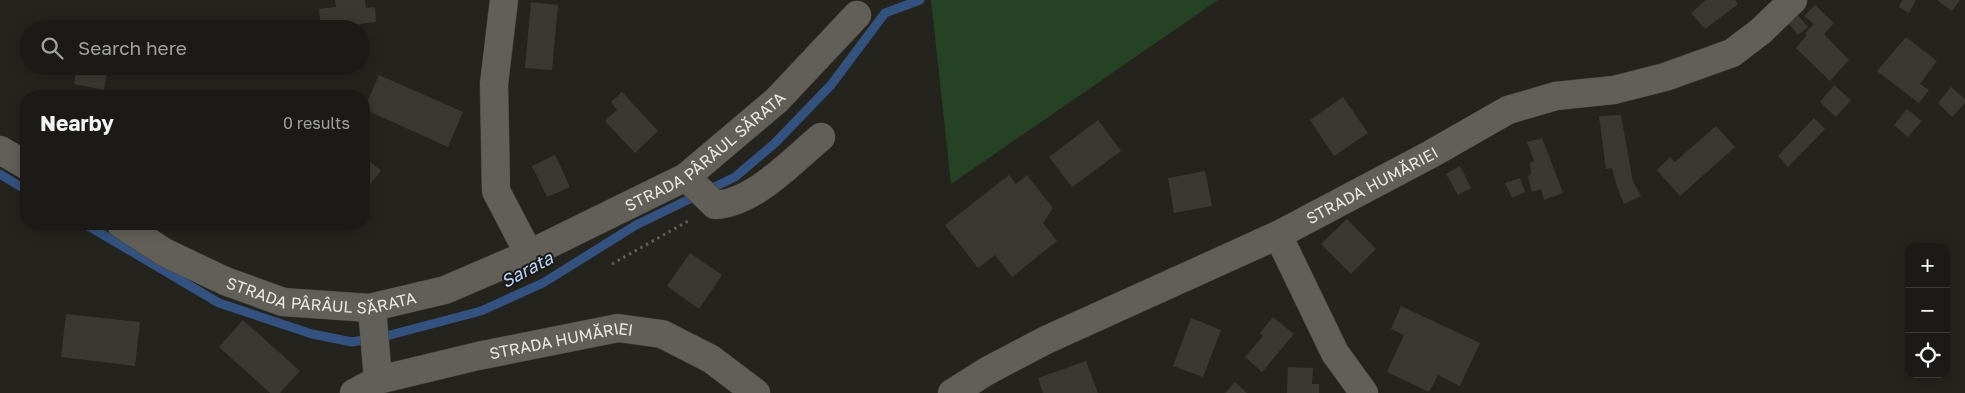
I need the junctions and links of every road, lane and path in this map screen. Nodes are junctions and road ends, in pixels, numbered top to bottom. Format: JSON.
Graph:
{"nodes":[{"id":1,"x":504,"y":0,"type":"edge"},
{"id":2,"x":1793,"y":0,"type":"edge"},
{"id":3,"x":857,"y":15,"type":"dead end"},
{"id":4,"x":821,"y":137,"type":"dead end"},
{"id":5,"x":0,"y":150,"type":"edge"},
{"id":6,"x":20,"y":162,"type":"edge"},
{"id":7,"x":690,"y":180,"type":"junction"},
{"id":8,"x":713,"y":204,"type":"junction"},
{"id":9,"x":130,"y":230,"type":"edge"},
{"id":10,"x":1278,"y":235,"type":"junction"},
{"id":11,"x":529,"y":254,"type":"junction"},
{"id":12,"x":612,"y":264,"type":"dead end"},
{"id":13,"x":371,"y":314,"type":"junction"},
{"id":14,"x":378,"y":380,"type":"junction"},
{"id":15,"x":354,"y":393,"type":"edge"},
{"id":16,"x":756,"y":393,"type":"edge"},
{"id":17,"x":952,"y":393,"type":"edge"},
{"id":18,"x":1364,"y":393,"type":"edge"}],
"edges":[{"from":1,"to":11,"type":"street"},
{"from":2,"to":10,"type":"street","name":"STRADA HUMĂRIEI"},
{"from":3,"to":7,"type":"street","name":"STRADA PÂRÂUL SĂRATA"},
{"from":4,"to":8,"type":"street"},
{"from":5,"to":6,"type":"street"},
{"from":7,"to":8,"type":"street"},
{"from":7,"to":11,"type":"street","name":"STRADA PÂRÂUL SĂRATA"},
{"from":8,"to":12,"type":"path"},
{"from":9,"to":13,"type":"street","name":"STRADA PÂRÂUL SĂRATA"},
{"from":10,"to":17,"type":"street","name":"STRADA HUMĂRIEI"},
{"from":10,"to":18,"type":"street"},
{"from":11,"to":13,"type":"street","name":"STRADA PÂRÂUL SĂRATA"},
{"from":13,"to":14,"type":"street"},
{"from":14,"to":15,"type":"street","name":"STRADA HUMĂRIEI"},
{"from":14,"to":16,"type":"street","name":"STRADA HUMĂRIEI"}]}
